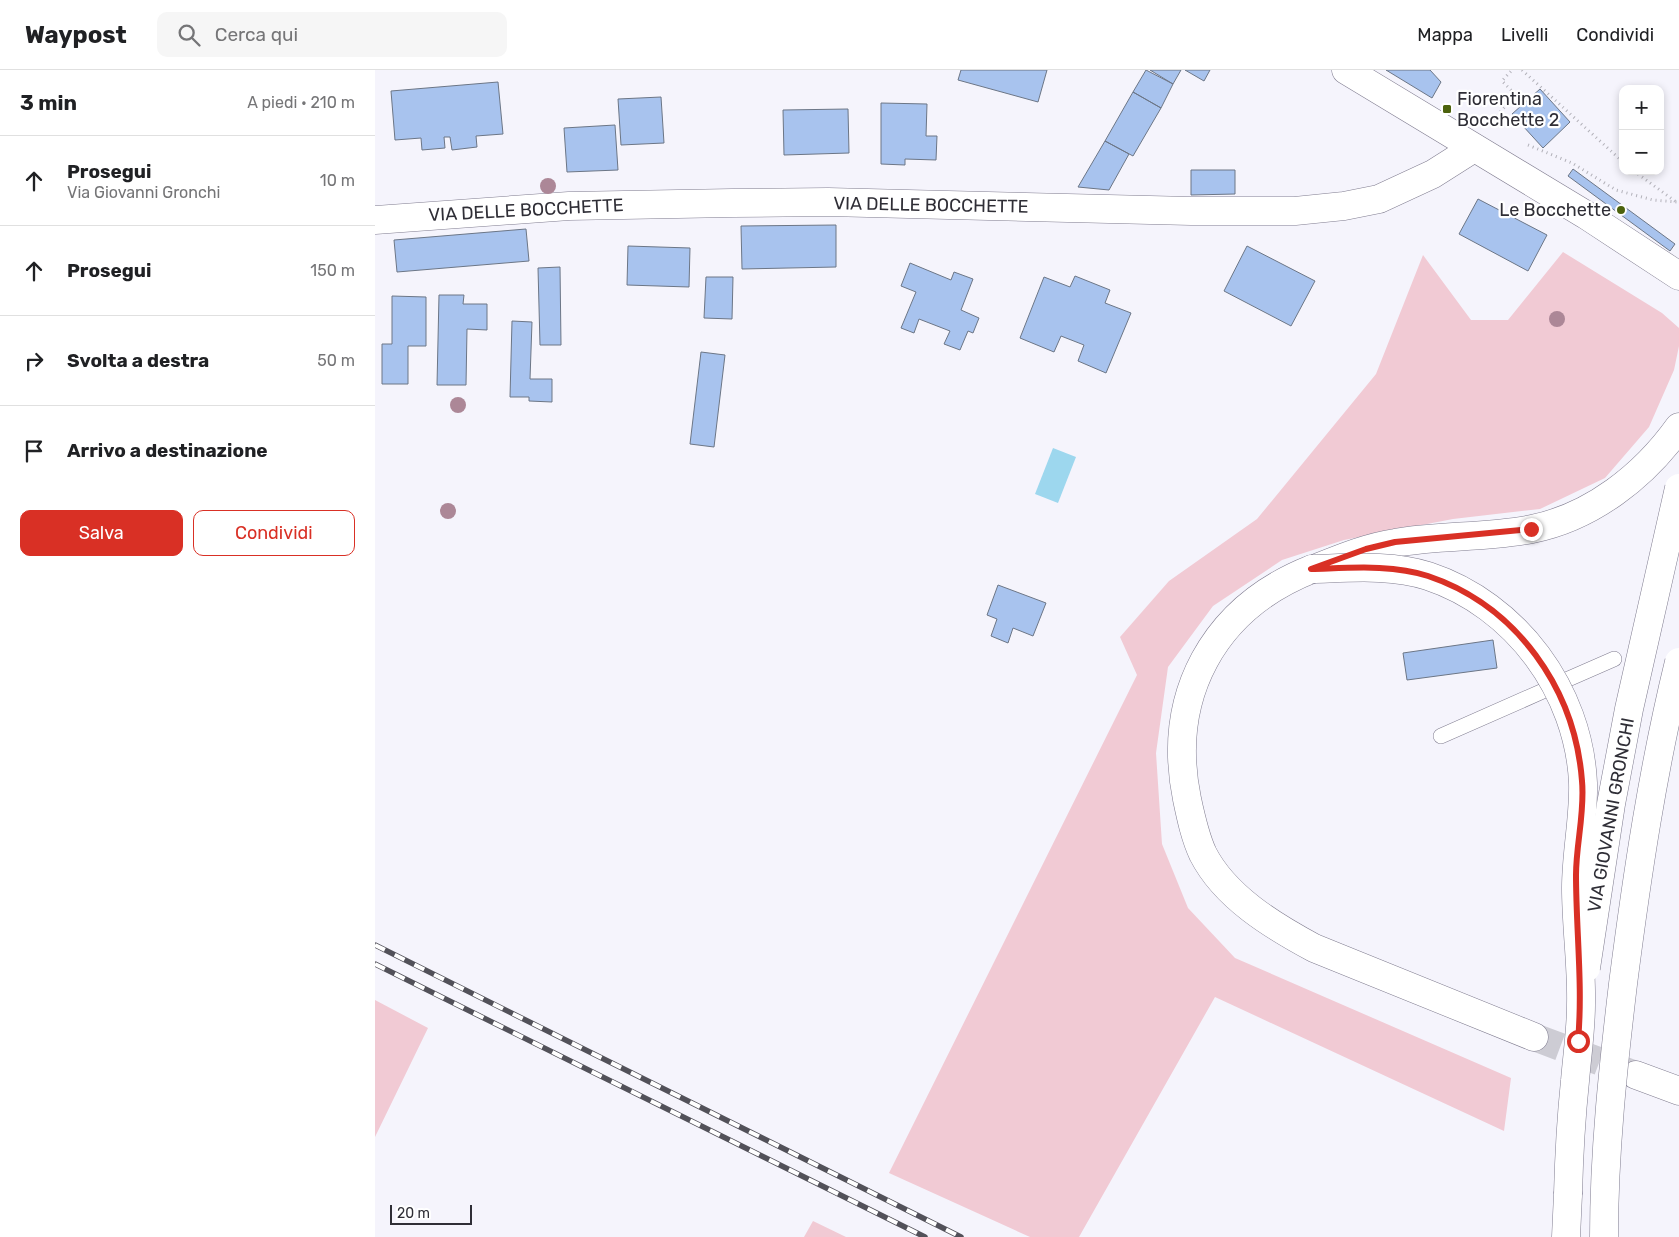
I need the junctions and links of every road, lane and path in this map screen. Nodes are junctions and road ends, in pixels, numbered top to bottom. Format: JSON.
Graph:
{"nodes":[{"id":1,"x":1346,"y":70,"type":"edge"},
{"id":2,"x":1513,"y":70,"type":"edge"},
{"id":3,"x":1522,"y":70,"type":"edge"},
{"id":4,"x":1497,"y":127,"type":"dead end"},
{"id":5,"x":1522,"y":141,"type":"dead end"},
{"id":6,"x":1474,"y":148,"type":"junction"},
{"id":7,"x":1619,"y":158,"type":"edge"},
{"id":8,"x":1640,"y":175,"type":"edge"},
{"id":9,"x":1678,"y":203,"type":"edge"},
{"id":10,"x":375,"y":220,"type":"edge"},
{"id":11,"x":1679,"y":276,"type":"edge"},
{"id":12,"x":1679,"y":427,"type":"edge"},
{"id":13,"x":1679,"y":488,"type":"edge"},
{"id":14,"x":1311,"y":569,"type":"junction"},
{"id":15,"x":1614,"y":659,"type":"dead end"},
{"id":16,"x":1679,"y":662,"type":"edge"},
{"id":17,"x":1565,"y":680,"type":"dead end"},
{"id":18,"x":1543,"y":691,"type":"dead end"},
{"id":19,"x":1441,"y":736,"type":"dead end"},
{"id":20,"x":1581,"y":1004,"type":"junction"},
{"id":21,"x":1535,"y":1037,"type":"tunnel mouth"},
{"id":22,"x":1635,"y":1075,"type":"tunnel mouth"},
{"id":23,"x":1679,"y":1091,"type":"edge"},
{"id":24,"x":1566,"y":1237,"type":"edge"},
{"id":25,"x":1603,"y":1237,"type":"edge"}],
"edges":[{"from":1,"to":6,"type":"main road"},
{"from":2,"to":4,"type":"path"},
{"from":3,"to":7,"type":"path"},
{"from":5,"to":9,"type":"path"},
{"from":6,"to":10,"type":"main road","name":"VIA DELLE BOCCHETTE"},
{"from":6,"to":11,"type":"main road"},
{"from":8,"to":9,"type":"path"},
{"from":12,"to":14,"type":"main road"},
{"from":13,"to":20,"type":"main road","name":"VIA GIOVANNI GRONCHI","bridge":true},
{"from":14,"to":20,"type":"main road","bridge":true},
{"from":14,"to":21,"type":"main road"},
{"from":15,"to":17,"type":"lane"},
{"from":16,"to":25,"type":"main road","name":"VIA GIOVANNI GRONCHI","bridge":true},
{"from":18,"to":19,"type":"lane"},
{"from":20,"to":24,"type":"main road","name":"VIA GIOVANNI GRONCHI","bridge":true},
{"from":22,"to":23,"type":"main road"}]}
